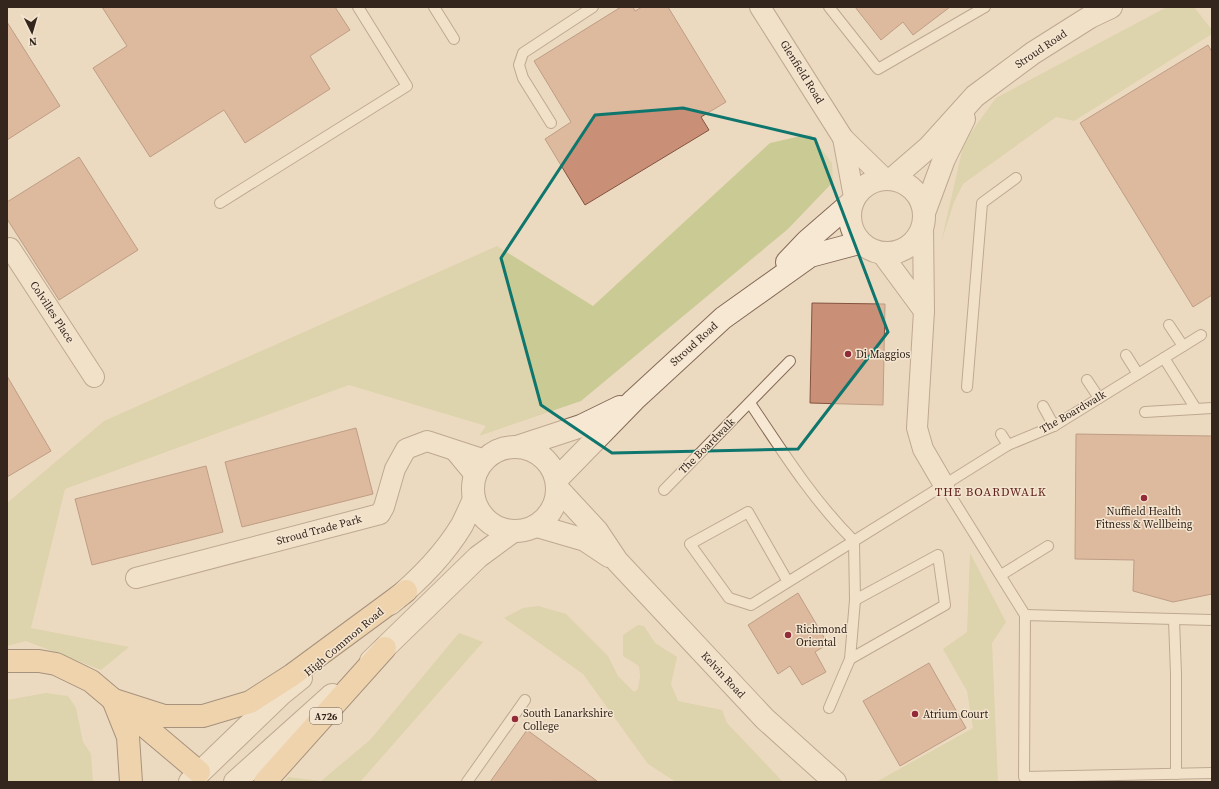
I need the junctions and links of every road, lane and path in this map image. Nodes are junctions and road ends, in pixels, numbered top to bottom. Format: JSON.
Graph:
{"nodes":[{"id":1,"x":358,"y":7,"type":"edge"},
{"id":2,"x":434,"y":7,"type":"edge"},
{"id":3,"x":593,"y":7,"type":"edge"},
{"id":4,"x":760,"y":7,"type":"edge"},
{"id":5,"x":830,"y":7,"type":"edge"},
{"id":6,"x":985,"y":7,"type":"edge"},
{"id":7,"x":1111,"y":7,"type":"edge"},
{"id":8,"x":454,"y":39,"type":"dead end"},
{"id":9,"x":975,"y":96,"type":"junction"},
{"id":10,"x":551,"y":123,"type":"dead end"},
{"id":11,"x":843,"y":138,"type":"junction"},
{"id":12,"x":1016,"y":178,"type":"dead end"},
{"id":13,"x":888,"y":179,"type":"junction"},
{"id":14,"x":853,"y":200,"type":"junction"},
{"id":15,"x":220,"y":203,"type":"dead end"},
{"id":16,"x":924,"y":220,"type":"junction"},
{"id":17,"x":859,"y":243,"type":"junction"},
{"id":18,"x":8,"y":246,"type":"edge"},
{"id":19,"x":882,"y":254,"type":"junction"},
{"id":20,"x":758,"y":292,"type":"junction"},
{"id":21,"x":924,"y":311,"type":"junction"},
{"id":22,"x":1169,"y":325,"type":"dead end"},
{"id":23,"x":1201,"y":335,"type":"dead end"},
{"id":24,"x":1183,"y":346,"type":"junction"},
{"id":25,"x":1126,"y":354,"type":"dead end"},
{"id":26,"x":1164,"y":358,"type":"junction"},
{"id":27,"x":790,"y":361,"type":"dead end"},
{"id":28,"x":1138,"y":374,"type":"junction"},
{"id":29,"x":94,"y":377,"type":"dead end"},
{"id":30,"x":1087,"y":380,"type":"dead end"},
{"id":31,"x":967,"y":387,"type":"dead end"},
{"id":32,"x":1099,"y":398,"type":"junction"},
{"id":33,"x":634,"y":400,"type":"junction"},
{"id":34,"x":750,"y":402,"type":"junction"},
{"id":35,"x":1043,"y":406,"type":"dead end"},
{"id":36,"x":1212,"y":408,"type":"edge"},
{"id":37,"x":1196,"y":409,"type":"junction"},
{"id":38,"x":1145,"y":412,"type":"dead end"},
{"id":39,"x":1054,"y":426,"type":"junction"},
{"id":40,"x":1000,"y":434,"type":"dead end"},
{"id":41,"x":1008,"y":446,"type":"junction"},
{"id":42,"x":517,"y":447,"type":"junction"},
{"id":43,"x":480,"y":467,"type":"junction"},
{"id":44,"x":558,"y":484,"type":"junction"},
{"id":45,"x":944,"y":485,"type":"junction"},
{"id":46,"x":664,"y":490,"type":"dead end"},
{"id":47,"x":474,"y":500,"type":"junction"},
{"id":48,"x":537,"y":526,"type":"junction"},
{"id":49,"x":512,"y":532,"type":"junction"},
{"id":50,"x":854,"y":541,"type":"junction"},
{"id":51,"x":1048,"y":546,"type":"dead end"},
{"id":52,"x":617,"y":561,"type":"junction"},
{"id":53,"x":1001,"y":575,"type":"junction"},
{"id":54,"x":136,"y":578,"type":"dead end"},
{"id":55,"x":788,"y":582,"type":"junction"},
{"id":56,"x":406,"y":591,"type":"junction"},
{"id":57,"x":855,"y":600,"type":"junction"},
{"id":58,"x":1025,"y":615,"type":"junction"},
{"id":59,"x":1174,"y":620,"type":"junction"},
{"id":60,"x":1212,"y":620,"type":"edge"},
{"id":61,"x":385,"y":648,"type":"junction"},
{"id":62,"x":850,"y":659,"type":"junction"},
{"id":63,"x":7,"y":661,"type":"edge"},
{"id":64,"x":114,"y":700,"type":"junction"},
{"id":65,"x":525,"y":700,"type":"dead end"},
{"id":66,"x":829,"y":708,"type":"dead end"},
{"id":67,"x":1212,"y":773,"type":"edge"},
{"id":68,"x":1176,"y":774,"type":"junction"},
{"id":69,"x":200,"y":779,"type":"edge"},
{"id":70,"x":131,"y":782,"type":"edge"},
{"id":71,"x":235,"y":782,"type":"edge"},
{"id":72,"x":265,"y":782,"type":"edge"},
{"id":73,"x":467,"y":782,"type":"edge"},
{"id":74,"x":835,"y":782,"type":"edge"}],
"edges":[{"from":1,"to":15,"type":"lane"},
{"from":2,"to":8,"type":"lane"},
{"from":3,"to":10,"type":"lane"},
{"from":4,"to":11,"type":"street","name":"Glenfield Road"},
{"from":5,"to":6,"type":"lane"},
{"from":7,"to":9,"type":"street","name":"Stroud Road"},
{"from":9,"to":13,"type":"street","name":"Stroud Road"},
{"from":9,"to":16,"type":"street","name":"Stroud Road"},
{"from":11,"to":13,"type":"street","name":"Glenfield Road"},
{"from":11,"to":14,"type":"street","name":"Glenfield Road"},
{"from":12,"to":31,"type":"lane"},
{"from":13,"to":14,"type":"street"},
{"from":13,"to":16,"type":"street"},
{"from":14,"to":17,"type":"street"},
{"from":14,"to":20,"type":"street","name":"Stroud Road"},
{"from":16,"to":19,"type":"street"},
{"from":16,"to":21,"type":"street"},
{"from":17,"to":19,"type":"street"},
{"from":17,"to":20,"type":"street","name":"Stroud Road"},
{"from":18,"to":29,"type":"street","name":"Colvilles Place"},
{"from":19,"to":21,"type":"street"},
{"from":20,"to":33,"type":"street","name":"Stroud Road"},
{"from":21,"to":45,"type":"street"},
{"from":22,"to":24,"type":"lane"},
{"from":23,"to":24,"type":"lane","name":"The Boardwalk"},
{"from":24,"to":26,"type":"lane","name":"The Boardwalk"},
{"from":25,"to":28,"type":"lane"},
{"from":26,"to":28,"type":"lane","name":"The Boardwalk"},
{"from":26,"to":37,"type":"lane"},
{"from":27,"to":34,"type":"lane","name":"The Boardwalk"},
{"from":28,"to":32,"type":"lane","name":"The Boardwalk"},
{"from":30,"to":32,"type":"lane"},
{"from":32,"to":39,"type":"lane","name":"The Boardwalk"},
{"from":33,"to":42,"type":"street","name":"Stroud Road"},
{"from":33,"to":44,"type":"street","name":"Stroud Road"},
{"from":34,"to":46,"type":"lane","name":"The Boardwalk"},
{"from":34,"to":50,"type":"lane"},
{"from":35,"to":39,"type":"lane"},
{"from":36,"to":37,"type":"lane"},
{"from":37,"to":38,"type":"lane"},
{"from":39,"to":41,"type":"lane","name":"The Boardwalk"},
{"from":40,"to":41,"type":"lane"},
{"from":41,"to":45,"type":"lane","name":"The Boardwalk"},
{"from":42,"to":43,"type":"street"},
{"from":42,"to":44,"type":"street"},
{"from":43,"to":47,"type":"street"},
{"from":43,"to":54,"type":"street","name":"Stroud Trade Park"},
{"from":44,"to":48,"type":"street"},
{"from":44,"to":52,"type":"street","name":"Kelvin Road"},
{"from":45,"to":50,"type":"lane","name":"The Boardwalk"},
{"from":45,"to":53,"type":"lane"},
{"from":47,"to":49,"type":"street"},
{"from":47,"to":56,"type":"street","name":"High Common Road"},
{"from":48,"to":49,"type":"street"},
{"from":48,"to":52,"type":"street","name":"Kelvin Road"},
{"from":49,"to":61,"type":"street"},
{"from":50,"to":55,"type":"lane","name":"The Boardwalk"},
{"from":50,"to":57,"type":"lane"},
{"from":51,"to":53,"type":"lane"},
{"from":52,"to":74,"type":"street","name":"Kelvin Road"},
{"from":53,"to":58,"type":"lane"},
{"from":55,"to":55,"type":"lane","name":"The Boardwalk"},
{"from":56,"to":64,"type":"main road"},
{"from":56,"to":69,"type":"street","name":"High Common Road"},
{"from":57,"to":62,"type":"lane"},
{"from":57,"to":62,"type":"lane"},
{"from":58,"to":59,"type":"lane"},
{"from":58,"to":68,"type":"lane"},
{"from":59,"to":60,"type":"lane"},
{"from":59,"to":68,"type":"lane"},
{"from":61,"to":71,"type":"street"},
{"from":61,"to":72,"type":"main road","number":"A726"},
{"from":62,"to":66,"type":"lane"},
{"from":63,"to":64,"type":"main road"},
{"from":64,"to":69,"type":"main road"},
{"from":64,"to":70,"type":"main road"},
{"from":65,"to":73,"type":"lane"},
{"from":67,"to":68,"type":"lane"}]}
